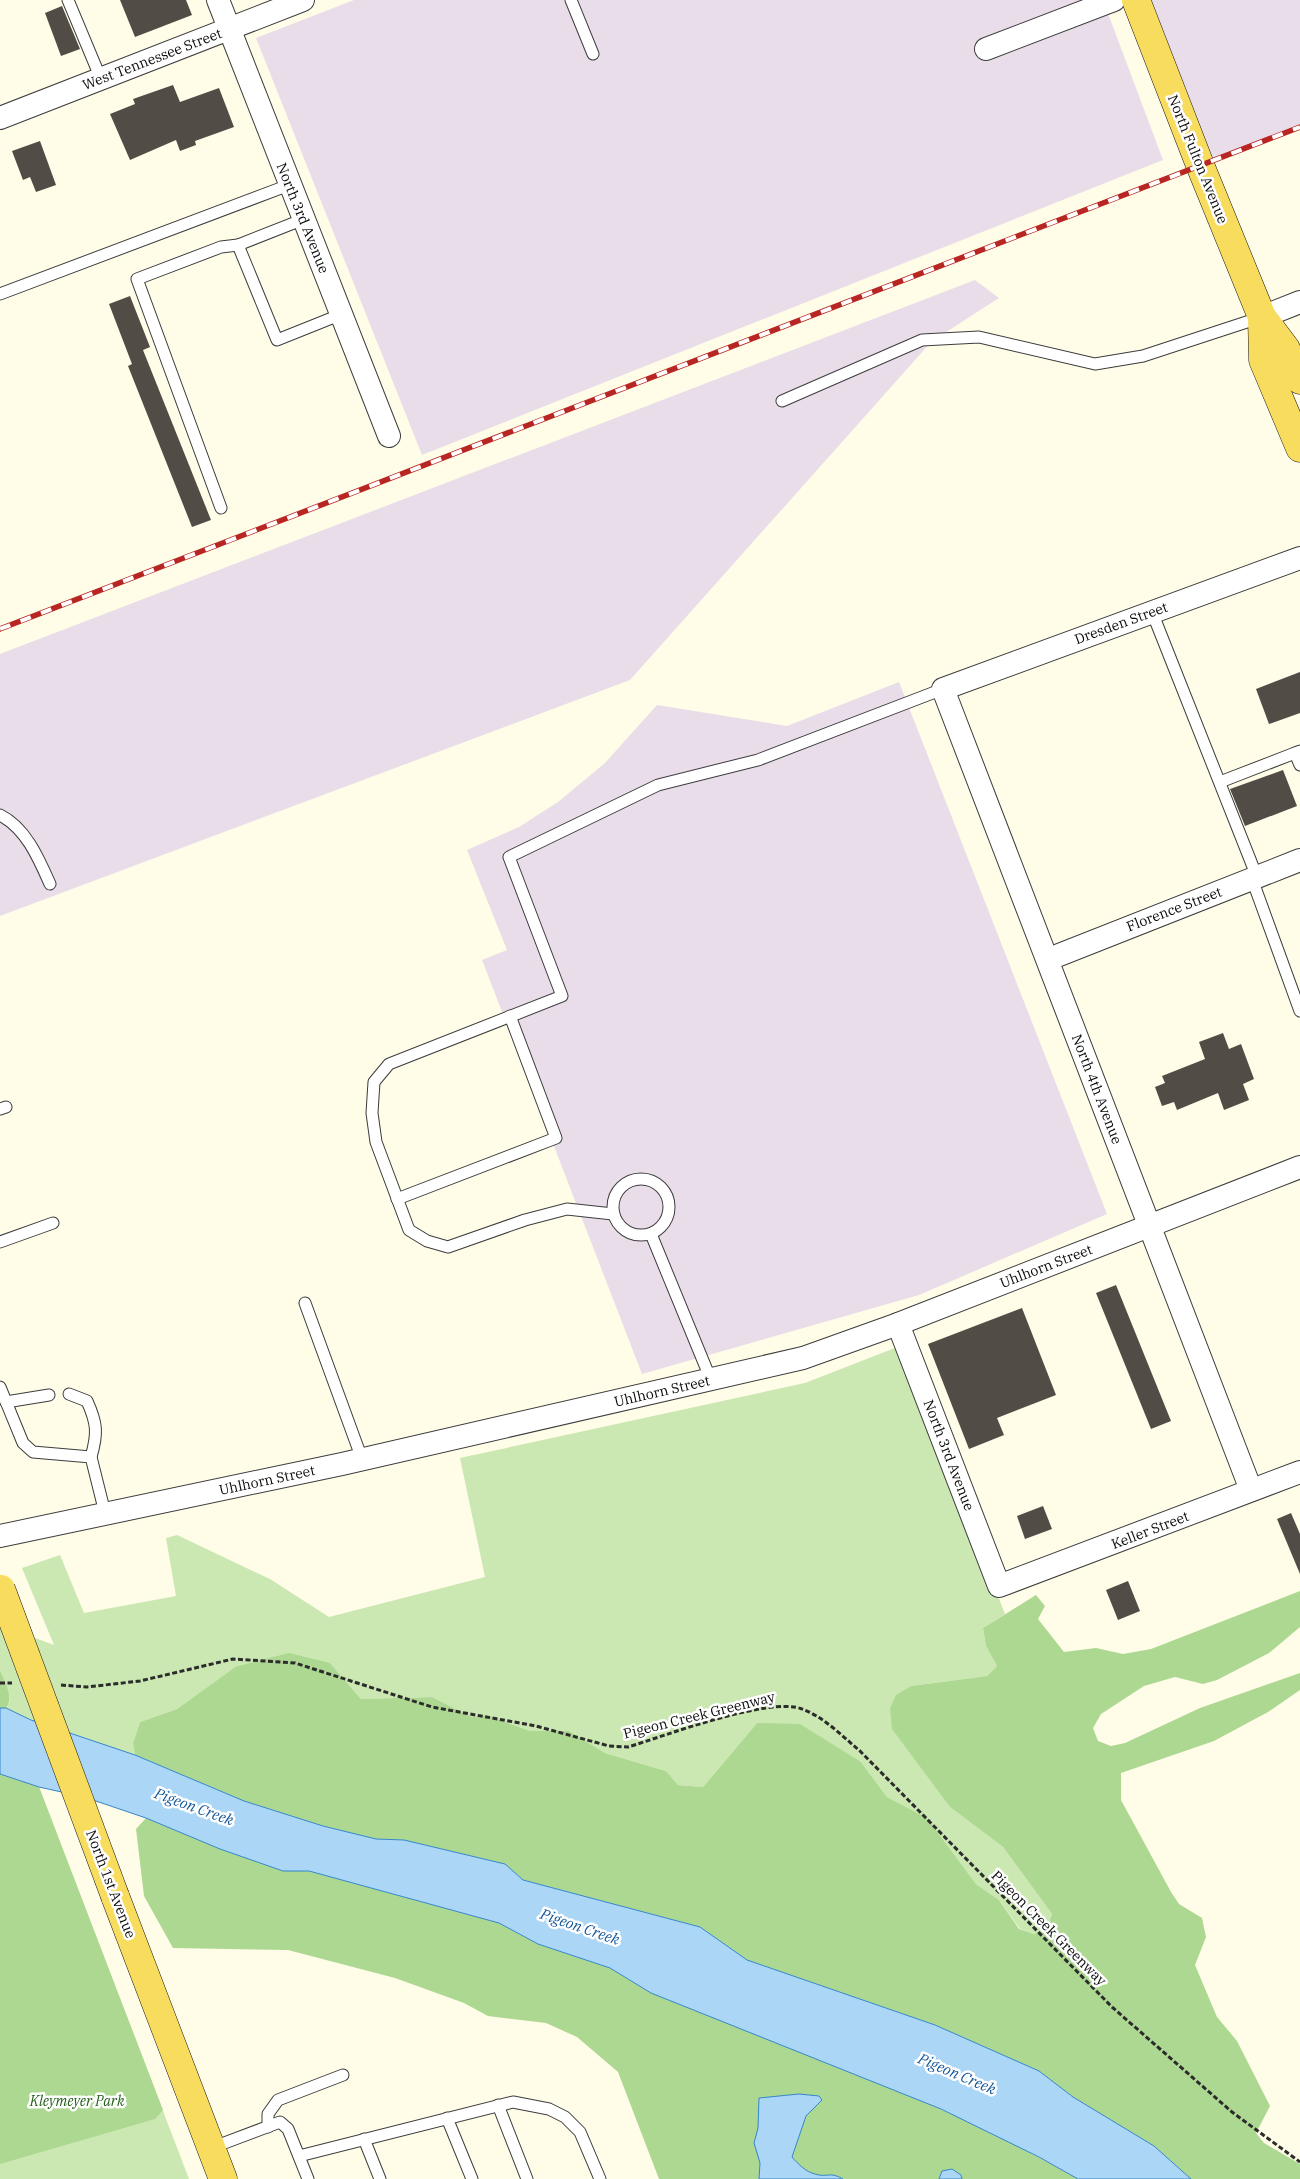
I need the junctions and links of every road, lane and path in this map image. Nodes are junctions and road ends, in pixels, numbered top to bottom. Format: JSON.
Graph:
{"nodes":[{"id":1,"x":68,"y":0,"type":"edge"},
{"id":2,"x":218,"y":0,"type":"edge"},
{"id":3,"x":303,"y":0,"type":"edge"},
{"id":4,"x":571,"y":0,"type":"edge"},
{"id":5,"x":1114,"y":0,"type":"edge"},
{"id":6,"x":1136,"y":0,"type":"edge"},
{"id":7,"x":228,"y":29,"type":"junction"},
{"id":8,"x":986,"y":49,"type":"dead end"},
{"id":9,"x":593,"y":54,"type":"dead end"},
{"id":10,"x":101,"y":79,"type":"junction"},
{"id":11,"x":0,"y":118,"type":"edge"},
{"id":12,"x":289,"y":185,"type":"junction"},
{"id":13,"x":304,"y":219,"type":"junction"},
{"id":14,"x":238,"y":245,"type":"junction"},
{"id":15,"x":0,"y":294,"type":"edge"},
{"id":16,"x":1300,"y":302,"type":"edge"},
{"id":17,"x":342,"y":314,"type":"junction"},
{"id":18,"x":1262,"y":317,"type":"junction"},
{"id":19,"x":1300,"y":380,"type":"edge"},
{"id":20,"x":782,"y":401,"type":"dead end"},
{"id":21,"x":389,"y":436,"type":"dead end"},
{"id":22,"x":1300,"y":448,"type":"edge"},
{"id":23,"x":221,"y":508,"type":"dead end"},
{"id":24,"x":1300,"y":558,"type":"edge"},
{"id":25,"x":1152,"y":612,"type":"junction"},
{"id":26,"x":943,"y":689,"type":"junction"},
{"id":27,"x":1298,"y":752,"type":"edge"},
{"id":28,"x":1300,"y":766,"type":"edge"},
{"id":29,"x":1220,"y":782,"type":"junction"},
{"id":30,"x":0,"y":816,"type":"edge"},
{"id":31,"x":1300,"y":860,"type":"edge"},
{"id":32,"x":1254,"y":878,"type":"junction"},
{"id":33,"x":50,"y":884,"type":"dead end"},
{"id":34,"x":1048,"y":959,"type":"junction"},
{"id":35,"x":1300,"y":1011,"type":"edge"},
{"id":36,"x":510,"y":1016,"type":"junction"},
{"id":37,"x":1298,"y":1172,"type":"edge"},
{"id":38,"x":397,"y":1199,"type":"junction"},
{"id":39,"x":614,"y":1214,"type":"junction"},
{"id":40,"x":54,"y":1223,"type":"dead end"},
{"id":41,"x":1150,"y":1226,"type":"junction"},
{"id":42,"x":651,"y":1234,"type":"junction"},
{"id":43,"x":0,"y":1242,"type":"edge"},
{"id":44,"x":305,"y":1303,"type":"dead end"},
{"id":45,"x":898,"y":1324,"type":"junction"},
{"id":46,"x":710,"y":1380,"type":"junction"},
{"id":47,"x":0,"y":1387,"type":"edge"},
{"id":48,"x":69,"y":1394,"type":"dead end"},
{"id":49,"x":49,"y":1395,"type":"dead end"},
{"id":50,"x":6,"y":1402,"type":"junction"},
{"id":51,"x":91,"y":1457,"type":"junction"},
{"id":52,"x":362,"y":1459,"type":"junction"},
{"id":53,"x":1300,"y":1472,"type":"edge"},
{"id":54,"x":1252,"y":1490,"type":"junction"},
{"id":55,"x":105,"y":1513,"type":"junction"},
{"id":56,"x":0,"y":1536,"type":"edge"},
{"id":57,"x":999,"y":1586,"type":"joint"},
{"id":58,"x":0,"y":1588,"type":"edge"},
{"id":59,"x":0,"y":1683,"type":"edge"},
{"id":60,"x":19,"y":1684,"type":"dead end"},
{"id":61,"x":58,"y":1685,"type":"dead end"},
{"id":62,"x":343,"y":2074,"type":"dead end"},
{"id":63,"x":498,"y":2105,"type":"junction"},
{"id":64,"x":447,"y":2118,"type":"junction"},
{"id":65,"x":268,"y":2127,"type":"junction"},
{"id":66,"x":364,"y":2139,"type":"junction"},
{"id":67,"x":211,"y":2148,"type":"junction"},
{"id":68,"x":299,"y":2156,"type":"junction"},
{"id":69,"x":1300,"y":2162,"type":"edge"},
{"id":70,"x":222,"y":2179,"type":"edge"},
{"id":71,"x":308,"y":2179,"type":"edge"},
{"id":72,"x":380,"y":2179,"type":"edge"},
{"id":73,"x":472,"y":2179,"type":"edge"},
{"id":74,"x":527,"y":2179,"type":"edge"},
{"id":75,"x":600,"y":2179,"type":"edge"}],
"edges":[{"from":1,"to":10,"type":"lane"},
{"from":2,"to":7,"type":"street","name":"North 3rd Avenue"},
{"from":3,"to":7,"type":"street","name":"West Tennessee Street"},
{"from":4,"to":9,"type":"lane"},
{"from":5,"to":8,"type":"street"},
{"from":6,"to":18,"type":"main road","name":"North Fulton Avenue"},
{"from":7,"to":10,"type":"street","name":"West Tennessee Street"},
{"from":7,"to":12,"type":"street","name":"North 3rd Avenue"},
{"from":10,"to":11,"type":"street","name":"West Tennessee Street"},
{"from":12,"to":13,"type":"street","name":"North 3rd Avenue"},
{"from":12,"to":15,"type":"lane"},
{"from":13,"to":14,"type":"lane"},
{"from":13,"to":17,"type":"street","name":"North 3rd Avenue"},
{"from":14,"to":17,"type":"lane"},
{"from":14,"to":23,"type":"lane"},
{"from":16,"to":18,"type":"street"},
{"from":17,"to":21,"type":"street","name":"North 3rd Avenue"},
{"from":18,"to":19,"type":"main road","name":"North Fulton Avenue"},
{"from":18,"to":20,"type":"lane"},
{"from":18,"to":22,"type":"main road","name":"North Fulton Avenue"},
{"from":24,"to":25,"type":"street","name":"Dresden Street"},
{"from":25,"to":26,"type":"street","name":"Dresden Street"},
{"from":25,"to":29,"type":"lane"},
{"from":26,"to":34,"type":"street","name":"North 4th Avenue"},
{"from":26,"to":36,"type":"lane"},
{"from":27,"to":28,"type":"lane"},
{"from":27,"to":29,"type":"lane"},
{"from":29,"to":32,"type":"lane"},
{"from":30,"to":33,"type":"lane"},
{"from":31,"to":32,"type":"street","name":"Florence Street"},
{"from":32,"to":34,"type":"street","name":"Florence Street"},
{"from":32,"to":35,"type":"lane"},
{"from":34,"to":41,"type":"street","name":"North 4th Avenue"},
{"from":36,"to":38,"type":"lane"},
{"from":36,"to":38,"type":"lane"},
{"from":37,"to":41,"type":"street","name":"Uhlhorn Street"},
{"from":38,"to":39,"type":"lane"},
{"from":39,"to":42,"type":"lane"},
{"from":39,"to":42,"type":"lane"},
{"from":40,"to":43,"type":"lane"},
{"from":41,"to":45,"type":"street","name":"Uhlhorn Street"},
{"from":41,"to":54,"type":"street","name":"North 4th Avenue"},
{"from":42,"to":46,"type":"lane"},
{"from":44,"to":52,"type":"lane"},
{"from":45,"to":46,"type":"street","name":"Uhlhorn Street"},
{"from":45,"to":57,"type":"street","name":"North 3rd Avenue"},
{"from":46,"to":52,"type":"street","name":"Uhlhorn Street"},
{"from":47,"to":50,"type":"lane"},
{"from":48,"to":51,"type":"lane"},
{"from":49,"to":50,"type":"lane"},
{"from":50,"to":51,"type":"lane"},
{"from":51,"to":55,"type":"lane"},
{"from":52,"to":55,"type":"street","name":"Uhlhorn Street"},
{"from":53,"to":54,"type":"street","name":"Keller Street"},
{"from":54,"to":57,"type":"street","name":"Keller Street"},
{"from":55,"to":56,"type":"street","name":"Uhlhorn Street"},
{"from":58,"to":67,"type":"main road","name":"North 1st Avenue","bridge":true},
{"from":59,"to":60,"type":"path"},
{"from":61,"to":69,"type":"path","name":"Pigeon Creek Greenway"},
{"from":62,"to":65,"type":"lane"},
{"from":63,"to":64,"type":"lane"},
{"from":63,"to":74,"type":"lane"},
{"from":63,"to":75,"type":"lane"},
{"from":64,"to":66,"type":"lane"},
{"from":64,"to":73,"type":"lane"},
{"from":65,"to":67,"type":"lane"},
{"from":65,"to":68,"type":"lane"},
{"from":66,"to":68,"type":"lane"},
{"from":66,"to":72,"type":"lane"},
{"from":67,"to":70,"type":"main road","name":"North 1st Avenue"},
{"from":68,"to":71,"type":"lane"}]}
